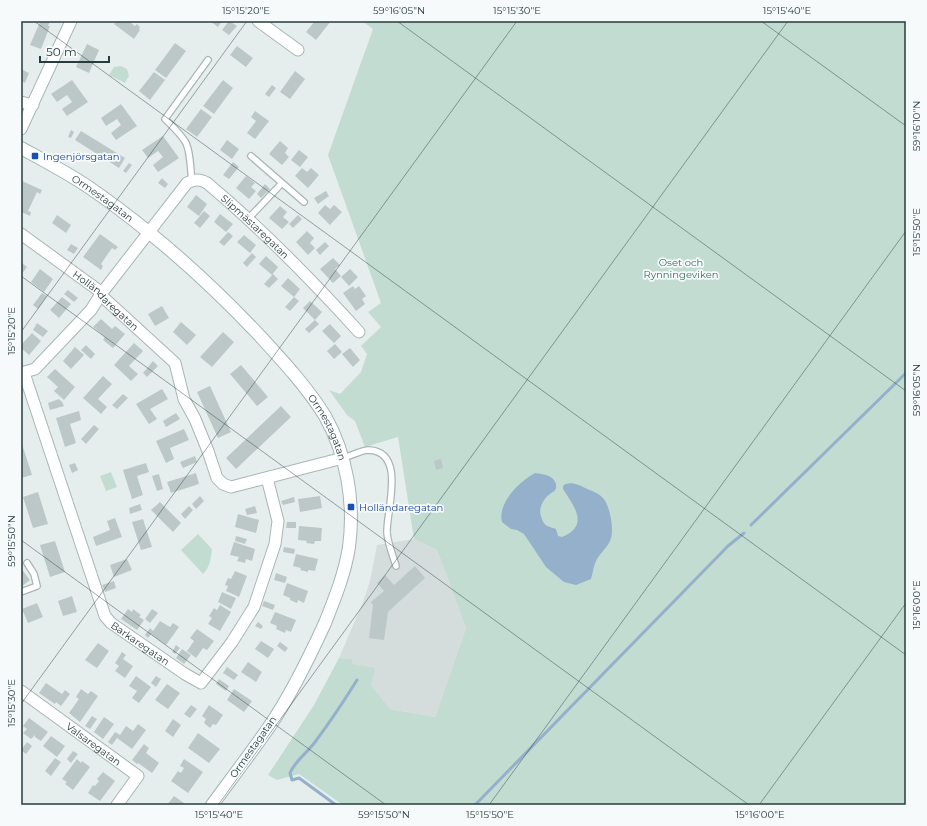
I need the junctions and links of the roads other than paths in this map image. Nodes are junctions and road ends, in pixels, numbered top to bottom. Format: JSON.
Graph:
{"nodes":[{"id":1,"x":71,"y":21,"type":"edge"},
{"id":2,"x":258,"y":21,"type":"edge"},
{"id":3,"x":298,"y":50,"type":"dead end"},
{"id":4,"x":208,"y":60,"type":"dead end"},
{"id":5,"x":21,"y":102,"type":"edge"},
{"id":6,"x":33,"y":105,"type":"junction"},
{"id":7,"x":21,"y":129,"type":"edge"},
{"id":8,"x":21,"y":148,"type":"edge"},
{"id":9,"x":251,"y":156,"type":"dead end"},
{"id":10,"x":192,"y":180,"type":"junction"},
{"id":11,"x":282,"y":183,"type":"junction"},
{"id":12,"x":304,"y":202,"type":"dead end"},
{"id":13,"x":248,"y":219,"type":"junction"},
{"id":14,"x":148,"y":232,"type":"junction"},
{"id":15,"x":21,"y":234,"type":"edge"},
{"id":16,"x":101,"y":294,"type":"junction"},
{"id":17,"x":360,"y":332,"type":"dead end"},
{"id":18,"x":22,"y":373,"type":"edge"},
{"id":19,"x":342,"y":458,"type":"junction"},
{"id":20,"x":267,"y":478,"type":"junction"},
{"id":21,"x":27,"y":563,"type":"dead end"},
{"id":22,"x":396,"y":566,"type":"dead end"},
{"id":23,"x":21,"y":592,"type":"edge"},
{"id":24,"x":21,"y":691,"type":"edge"},
{"id":25,"x":117,"y":805,"type":"edge"},
{"id":26,"x":212,"y":805,"type":"edge"}],
"edges":[{"from":1,"to":6,"type":"street"},
{"from":2,"to":3,"type":"street"},
{"from":4,"to":10,"type":"lane"},
{"from":5,"to":6,"type":"street"},
{"from":6,"to":7,"type":"street"},
{"from":8,"to":14,"type":"street","name":"Ormestagatan"},
{"from":9,"to":11,"type":"lane"},
{"from":10,"to":13,"type":"street","name":"Slipmästaregatan"},
{"from":10,"to":14,"type":"street"},
{"from":11,"to":12,"type":"lane"},
{"from":11,"to":13,"type":"lane"},
{"from":13,"to":17,"type":"street","name":"Slipmästaregatan"},
{"from":14,"to":16,"type":"street"},
{"from":14,"to":19,"type":"street","name":"Ormestagatan"},
{"from":15,"to":16,"type":"street","name":"Holländaregatan"},
{"from":16,"to":18,"type":"street"},
{"from":16,"to":20,"type":"street","name":"Holländaregatan"},
{"from":18,"to":20,"type":"street","name":"Barkaregatan"},
{"from":19,"to":20,"type":"street","name":"Holländaregatan"},
{"from":19,"to":22,"type":"lane"},
{"from":19,"to":26,"type":"street","name":"Ormestagatan"},
{"from":21,"to":23,"type":"lane"},
{"from":24,"to":25,"type":"street","name":"Valsaregatan"}]}
